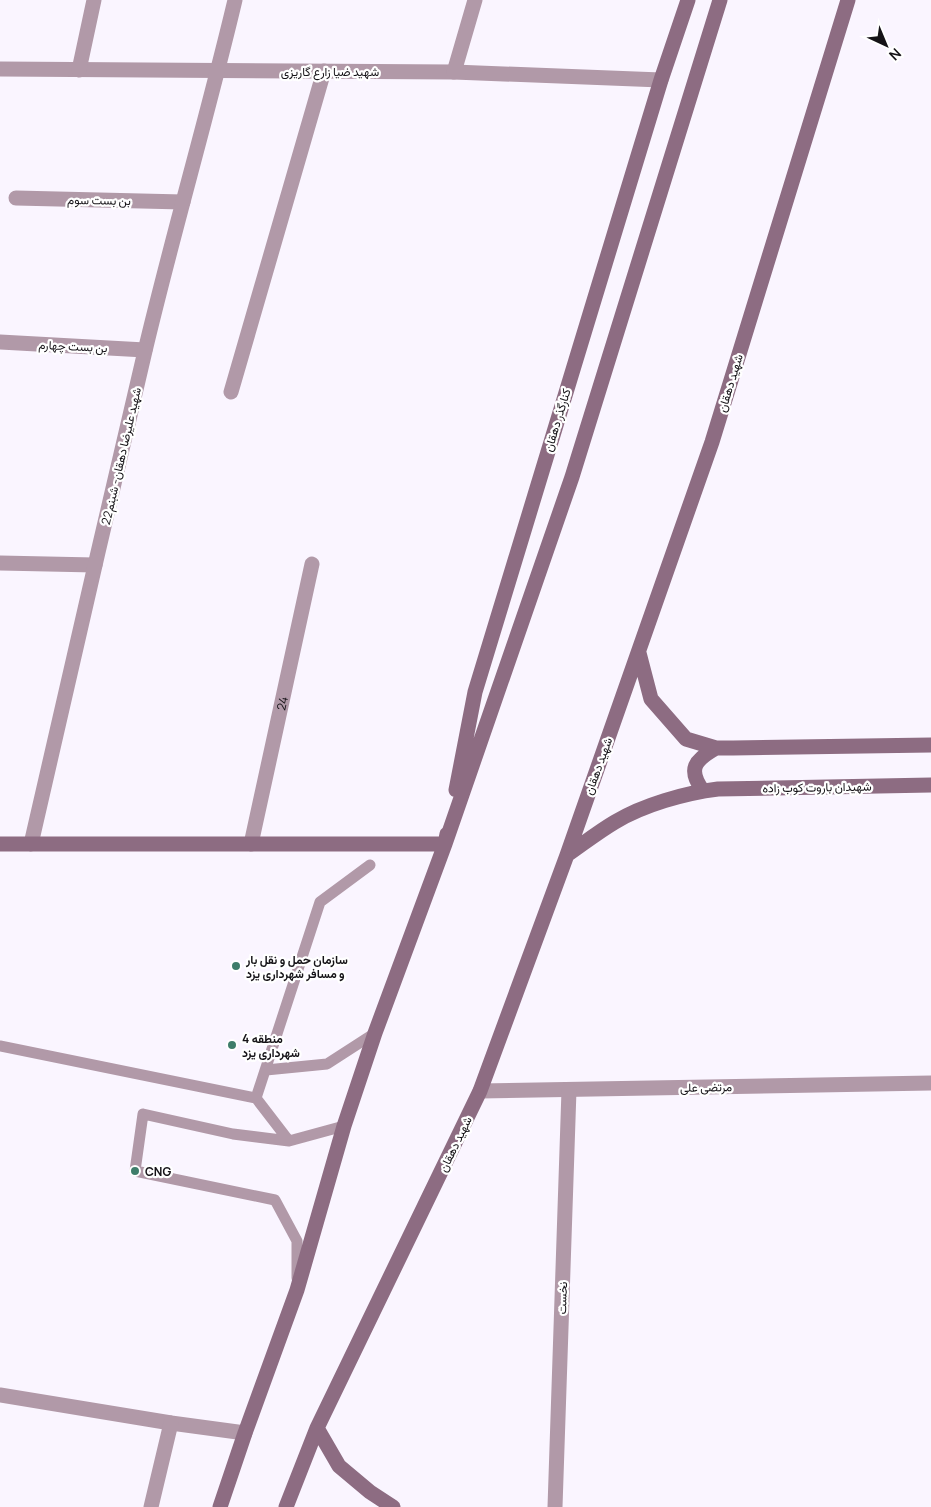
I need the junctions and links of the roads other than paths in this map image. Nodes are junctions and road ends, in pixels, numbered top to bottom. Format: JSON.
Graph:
{"nodes":[{"id":1,"x":94,"y":0,"type":"edge"},
{"id":2,"x":235,"y":0,"type":"edge"},
{"id":3,"x":475,"y":0,"type":"edge"},
{"id":4,"x":688,"y":0,"type":"edge"},
{"id":5,"x":720,"y":0,"type":"edge"},
{"id":6,"x":848,"y":0,"type":"edge"},
{"id":7,"x":0,"y":69,"type":"edge"},
{"id":8,"x":79,"y":70,"type":"junction"},
{"id":9,"x":218,"y":71,"type":"junction"},
{"id":10,"x":324,"y":71,"type":"junction"},
{"id":11,"x":454,"y":72,"type":"junction"},
{"id":12,"x":660,"y":80,"type":"junction"},
{"id":13,"x":16,"y":198,"type":"dead end"},
{"id":14,"x":182,"y":202,"type":"junction"},
{"id":15,"x":0,"y":342,"type":"edge"},
{"id":16,"x":145,"y":350,"type":"junction"},
{"id":17,"x":231,"y":392,"type":"dead end"},
{"id":18,"x":0,"y":563,"type":"edge"},
{"id":19,"x":312,"y":564,"type":"dead end"},
{"id":20,"x":95,"y":565,"type":"junction"},
{"id":21,"x":639,"y":653,"type":"junction"},
{"id":22,"x":931,"y":745,"type":"edge"},
{"id":23,"x":716,"y":748,"type":"junction"},
{"id":24,"x":931,"y":785,"type":"edge"},
{"id":25,"x":703,"y":791,"type":"junction"},
{"id":26,"x":0,"y":844,"type":"edge"},
{"id":27,"x":31,"y":844,"type":"junction"},
{"id":28,"x":251,"y":844,"type":"junction"},
{"id":29,"x":445,"y":844,"type":"junction"},
{"id":30,"x":567,"y":855,"type":"junction"},
{"id":31,"x":370,"y":865,"type":"dead end"},
{"id":32,"x":375,"y":1033,"type":"junction"},
{"id":33,"x":0,"y":1046,"type":"edge"},
{"id":34,"x":266,"y":1070,"type":"junction"},
{"id":35,"x":931,"y":1083,"type":"edge"},
{"id":36,"x":569,"y":1090,"type":"junction"},
{"id":37,"x":480,"y":1091,"type":"junction"},
{"id":38,"x":256,"y":1098,"type":"junction"},
{"id":39,"x":344,"y":1126,"type":"junction"},
{"id":40,"x":289,"y":1141,"type":"junction"},
{"id":41,"x":297,"y":1290,"type":"junction"},
{"id":42,"x":0,"y":1395,"type":"edge"},
{"id":43,"x":170,"y":1423,"type":"junction"},
{"id":44,"x":317,"y":1428,"type":"junction"},
{"id":45,"x":245,"y":1433,"type":"junction"},
{"id":46,"x":150,"y":1507,"type":"edge"},
{"id":47,"x":220,"y":1507,"type":"edge"},
{"id":48,"x":286,"y":1507,"type":"edge"},
{"id":49,"x":393,"y":1507,"type":"edge"},
{"id":50,"x":555,"y":1507,"type":"edge"}],
"edges":[{"from":1,"to":8,"type":"street"},
{"from":2,"to":9,"type":"street","name":"شهید علیرضا دهقان- شبنم22"},
{"from":3,"to":11,"type":"street"},
{"from":4,"to":12,"type":"main road","name":"کنارگذر دهقان"},
{"from":5,"to":29,"type":"main road"},
{"from":6,"to":21,"type":"main road","name":"شهید دهقان"},
{"from":7,"to":8,"type":"street","name":"شهید ضیا زارع گاریزی"},
{"from":8,"to":9,"type":"street","name":"شهید ضیا زارع گاریزی"},
{"from":9,"to":10,"type":"street","name":"شهید ضیا زارع گاریزی"},
{"from":9,"to":14,"type":"street","name":"شهید علیرضا دهقان- شبنم22"},
{"from":10,"to":11,"type":"street","name":"شهید ضیا زارع گاریزی"},
{"from":10,"to":17,"type":"street"},
{"from":11,"to":12,"type":"street","name":"شهید ضیا زارع گاریزی"},
{"from":12,"to":29,"type":"main road","name":"کنارگذر دهقان"},
{"from":13,"to":14,"type":"street","name":"بن بست سوم"},
{"from":14,"to":16,"type":"street","name":"شهید علیرضا دهقان- شبنم22"},
{"from":15,"to":16,"type":"street","name":"بن بست چهارم"},
{"from":16,"to":20,"type":"street","name":"شهید علیرضا دهقان- شبنم22"},
{"from":18,"to":20,"type":"street"},
{"from":19,"to":28,"type":"street","name":"24"},
{"from":20,"to":27,"type":"street","name":"شهید علیرضا دهقان- شبنم22"},
{"from":21,"to":23,"type":"main road"},
{"from":21,"to":30,"type":"main road","name":"شهید دهقان"},
{"from":22,"to":23,"type":"main road"},
{"from":23,"to":25,"type":"main road"},
{"from":24,"to":25,"type":"main road","name":"شهیدان باروت کوب زاده"},
{"from":25,"to":30,"type":"main road","name":"شهیدان باروت کوب زاده"},
{"from":26,"to":27,"type":"main road"},
{"from":27,"to":28,"type":"main road"},
{"from":28,"to":29,"type":"main road"},
{"from":29,"to":32,"type":"main road"},
{"from":30,"to":37,"type":"main road","name":"شهید دهقان"},
{"from":31,"to":34,"type":"lane"},
{"from":32,"to":34,"type":"lane"},
{"from":32,"to":39,"type":"main road"},
{"from":33,"to":38,"type":"lane"},
{"from":34,"to":38,"type":"lane"},
{"from":35,"to":36,"type":"street","name":"مرتضی علی"},
{"from":36,"to":37,"type":"street","name":"مرتضی علی"},
{"from":36,"to":50,"type":"street","name":"نخست"},
{"from":37,"to":44,"type":"main road","name":"شهید دهقان"},
{"from":38,"to":40,"type":"lane"},
{"from":39,"to":40,"type":"lane"},
{"from":39,"to":41,"type":"main road"},
{"from":40,"to":41,"type":"lane"},
{"from":41,"to":45,"type":"main road"},
{"from":42,"to":43,"type":"street"},
{"from":43,"to":45,"type":"street"},
{"from":43,"to":46,"type":"street"},
{"from":44,"to":48,"type":"main road","name":"شهید دهقان"},
{"from":44,"to":49,"type":"main road"},
{"from":45,"to":47,"type":"main road"}]}
